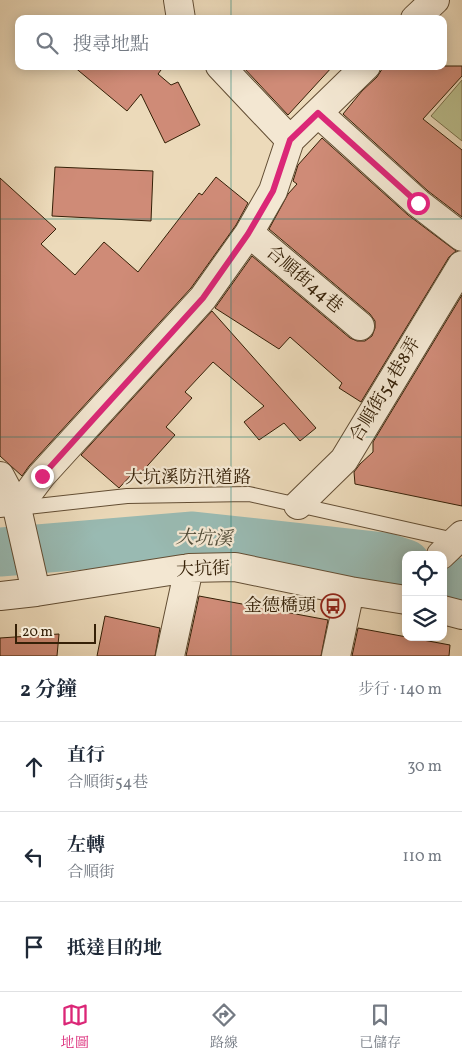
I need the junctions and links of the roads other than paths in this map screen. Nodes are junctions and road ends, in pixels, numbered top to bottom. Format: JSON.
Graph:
{"nodes":[{"id":1,"x":178,"y":0,"type":"edge"},
{"id":2,"x":434,"y":0,"type":"edge"},
{"id":3,"x":181,"y":15,"type":"edge"},
{"id":4,"x":419,"y":15,"type":"edge"},
{"id":5,"x":224,"y":70,"type":"edge"},
{"id":6,"x":362,"y":70,"type":"edge"},
{"id":7,"x":318,"y":113,"type":"junction"},
{"id":8,"x":290,"y":140,"type":"junction"},
{"id":9,"x":248,"y":234,"type":"junction"},
{"id":10,"x":462,"y":237,"type":"edge"},
{"id":11,"x":462,"y":265,"type":"edge"},
{"id":12,"x":360,"y":326,"type":"dead end"},
{"id":13,"x":0,"y":476,"type":"edge"},
{"id":14,"x":298,"y":505,"type":"junction"},
{"id":15,"x":12,"y":512,"type":"edge"},
{"id":16,"x":455,"y":543,"type":"edge"},
{"id":17,"x":188,"y":568,"type":"junction"},
{"id":18,"x":34,"y":585,"type":"junction"},
{"id":19,"x":350,"y":591,"type":"junction"},
{"id":20,"x":0,"y":596,"type":"edge"},
{"id":21,"x":402,"y":596,"type":"edge"},
{"id":22,"x":447,"y":611,"type":"edge"},
{"id":23,"x":462,"y":615,"type":"edge"},
{"id":24,"x":170,"y":656,"type":"edge"},
{"id":25,"x":336,"y":656,"type":"edge"}],
"edges":[{"from":1,"to":3,"type":"street"},
{"from":2,"to":4,"type":"street"},
{"from":5,"to":8,"type":"street"},
{"from":6,"to":7,"type":"street"},
{"from":7,"to":8,"type":"street"},
{"from":7,"to":10,"type":"street"},
{"from":8,"to":9,"type":"street"},
{"from":9,"to":12,"type":"street","name":"合順街44巷"},
{"from":9,"to":15,"type":"street"},
{"from":11,"to":14,"type":"street","name":"合順街54巷8弄"},
{"from":13,"to":15,"type":"street"},
{"from":14,"to":15,"type":"lane","name":"大坑溪防汛道路"},
{"from":14,"to":16,"type":"lane","name":"大坑溪防汛道路"},
{"from":15,"to":18,"type":"street"},
{"from":17,"to":18,"type":"street","name":"大坑街"},
{"from":17,"to":19,"type":"street","name":"大坑街"},
{"from":17,"to":24,"type":"street"},
{"from":18,"to":20,"type":"street","name":"大坑街"},
{"from":19,"to":21,"type":"street","name":"大坑街"},
{"from":19,"to":25,"type":"street"},
{"from":22,"to":23,"type":"street"}]}
